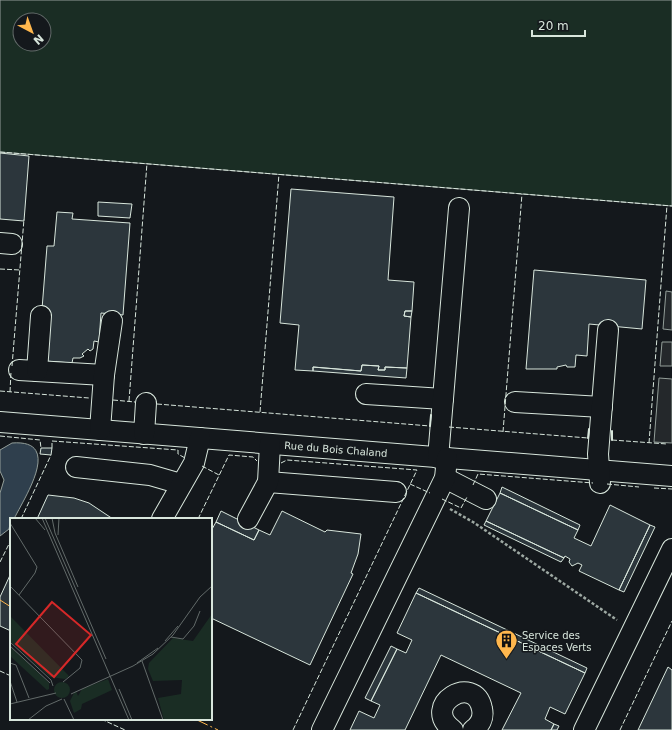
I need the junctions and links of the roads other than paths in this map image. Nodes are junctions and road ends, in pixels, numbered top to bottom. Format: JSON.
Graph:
{"nodes":[{"id":1,"x":459,"y":208,"type":"dead end"},
{"id":2,"x":41,"y":316,"type":"dead end"},
{"id":3,"x":112,"y":321,"type":"dead end"},
{"id":4,"x":608,"y":330,"type":"dead end"},
{"id":5,"x":104,"y":375,"type":"junction"},
{"id":6,"x":366,"y":394,"type":"dead end"},
{"id":7,"x":443,"y":399,"type":"junction"},
{"id":8,"x":515,"y":402,"type":"dead end"},
{"id":9,"x":146,"y":403,"type":"dead end"},
{"id":10,"x":602,"y":407,"type":"junction"},
{"id":11,"x":0,"y":422,"type":"edge"},
{"id":12,"x":100,"y":430,"type":"junction"},
{"id":13,"x":144,"y":434,"type":"junction"},
{"id":14,"x":200,"y":438,"type":"junction"},
{"id":15,"x":270,"y":444,"type":"junction"},
{"id":16,"x":442,"y":458,"type":"junction"},
{"id":17,"x":76,"y":467,"type":"dead end"},
{"id":18,"x":672,"y":476,"type":"edge"},
{"id":19,"x":600,"y":477,"type":"junction"},
{"id":20,"x":445,"y":478,"type":"junction"},
{"id":21,"x":268,"y":482,"type":"junction"},
{"id":22,"x":182,"y":484,"type":"junction"},
{"id":23,"x":396,"y":492,"type":"dead end"},
{"id":24,"x":486,"y":499,"type":"dead end"},
{"id":25,"x":163,"y":518,"type":"edge"},
{"id":26,"x":248,"y":519,"type":"dead end"},
{"id":27,"x":672,"y":549,"type":"edge"},
{"id":28,"x":322,"y":730,"type":"edge"},
{"id":29,"x":452,"y":730,"type":"edge"},
{"id":30,"x":473,"y":730,"type":"edge"},
{"id":31,"x":584,"y":730,"type":"edge"}],
"edges":[{"from":1,"to":7,"type":"street"},
{"from":2,"to":5,"type":"street"},
{"from":3,"to":5,"type":"street"},
{"from":4,"to":10,"type":"street"},
{"from":5,"to":12,"type":"street"},
{"from":6,"to":7,"type":"street"},
{"from":7,"to":16,"type":"street"},
{"from":8,"to":10,"type":"street"},
{"from":9,"to":13,"type":"street"},
{"from":10,"to":19,"type":"street"},
{"from":11,"to":12,"type":"street","name":"Rue du Bois Chaland"},
{"from":12,"to":13,"type":"street","name":"Rue du Bois Chaland"},
{"from":13,"to":14,"type":"street","name":"Rue du Bois Chaland"},
{"from":14,"to":15,"type":"street","name":"Rue du Bois Chaland"},
{"from":14,"to":22,"type":"street"},
{"from":15,"to":16,"type":"street","name":"Rue du Bois Chaland"},
{"from":15,"to":21,"type":"street"},
{"from":16,"to":19,"type":"street","name":"Rue du Bois Chaland"},
{"from":16,"to":20,"type":"street"},
{"from":17,"to":22,"type":"street"},
{"from":18,"to":19,"type":"street","name":"Rue du Bois Chaland"},
{"from":20,"to":24,"type":"street"},
{"from":20,"to":28,"type":"street"},
{"from":21,"to":23,"type":"street"},
{"from":21,"to":26,"type":"street"},
{"from":22,"to":25,"type":"street"},
{"from":27,"to":31,"type":"street"},
{"from":29,"to":30,"type":"street"}]}
